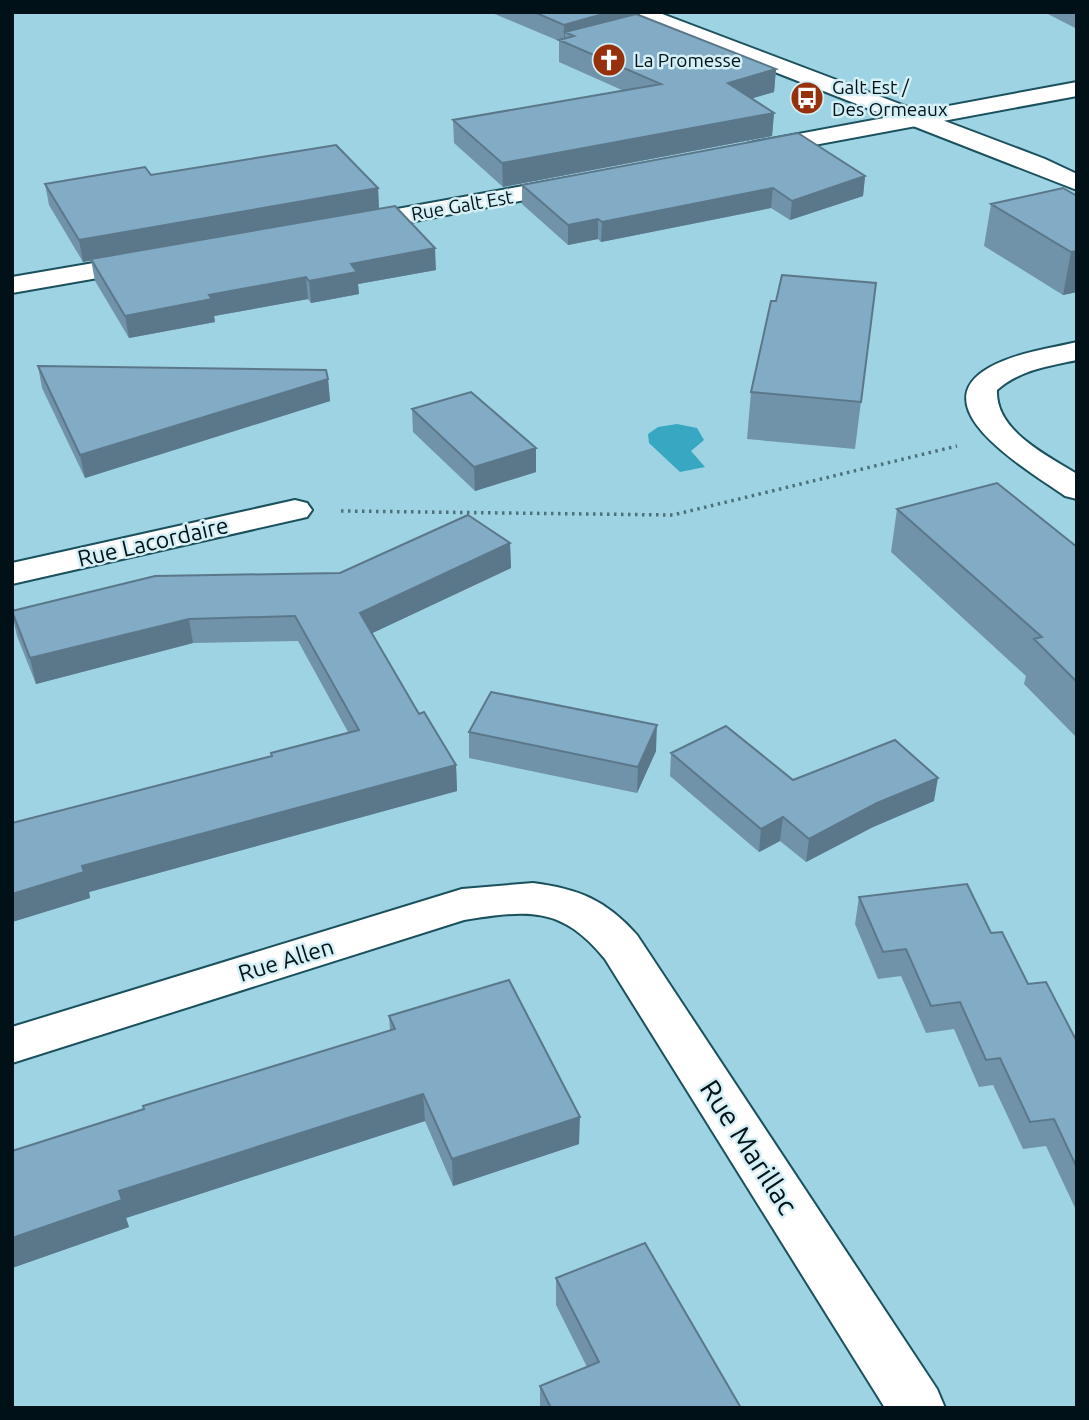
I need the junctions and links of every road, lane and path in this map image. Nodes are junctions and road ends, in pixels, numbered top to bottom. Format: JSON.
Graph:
{"nodes":[{"id":1,"x":638,"y":12,"type":"edge"},
{"id":2,"x":1077,"y":89,"type":"edge"},
{"id":3,"x":915,"y":119,"type":"junction"},
{"id":4,"x":737,"y":153,"type":"edge"},
{"id":5,"x":600,"y":179,"type":"edge"},
{"id":6,"x":1077,"y":183,"type":"edge"},
{"id":7,"x":326,"y":230,"type":"edge"},
{"id":8,"x":176,"y":256,"type":"edge"},
{"id":9,"x":12,"y":285,"type":"edge"},
{"id":10,"x":1077,"y":351,"type":"edge"},
{"id":11,"x":1003,"y":435,"type":"junction"},
{"id":12,"x":1077,"y":489,"type":"edge"},
{"id":13,"x":295,"y":510,"type":"joint"},
{"id":14,"x":12,"y":574,"type":"edge"},
{"id":15,"x":564,"y":904,"type":"joint"},
{"id":16,"x":12,"y":1045,"type":"edge"},
{"id":17,"x":917,"y":1408,"type":"edge"}],
"edges":[{"from":1,"to":3,"type":"street"},
{"from":2,"to":3,"type":"street"},
{"from":3,"to":4,"type":"street"},
{"from":3,"to":6,"type":"street"},
{"from":5,"to":7,"type":"street","name":"Rue Galt Est"},
{"from":8,"to":9,"type":"street"},
{"from":10,"to":11,"type":"street"},
{"from":11,"to":12,"type":"street"},
{"from":11,"to":13,"type":"path"},
{"from":13,"to":14,"type":"street","name":"Rue Lacordaire"},
{"from":15,"to":16,"type":"street","name":"Rue Allen"},
{"from":15,"to":17,"type":"street","name":"Rue Marillac"}]}
